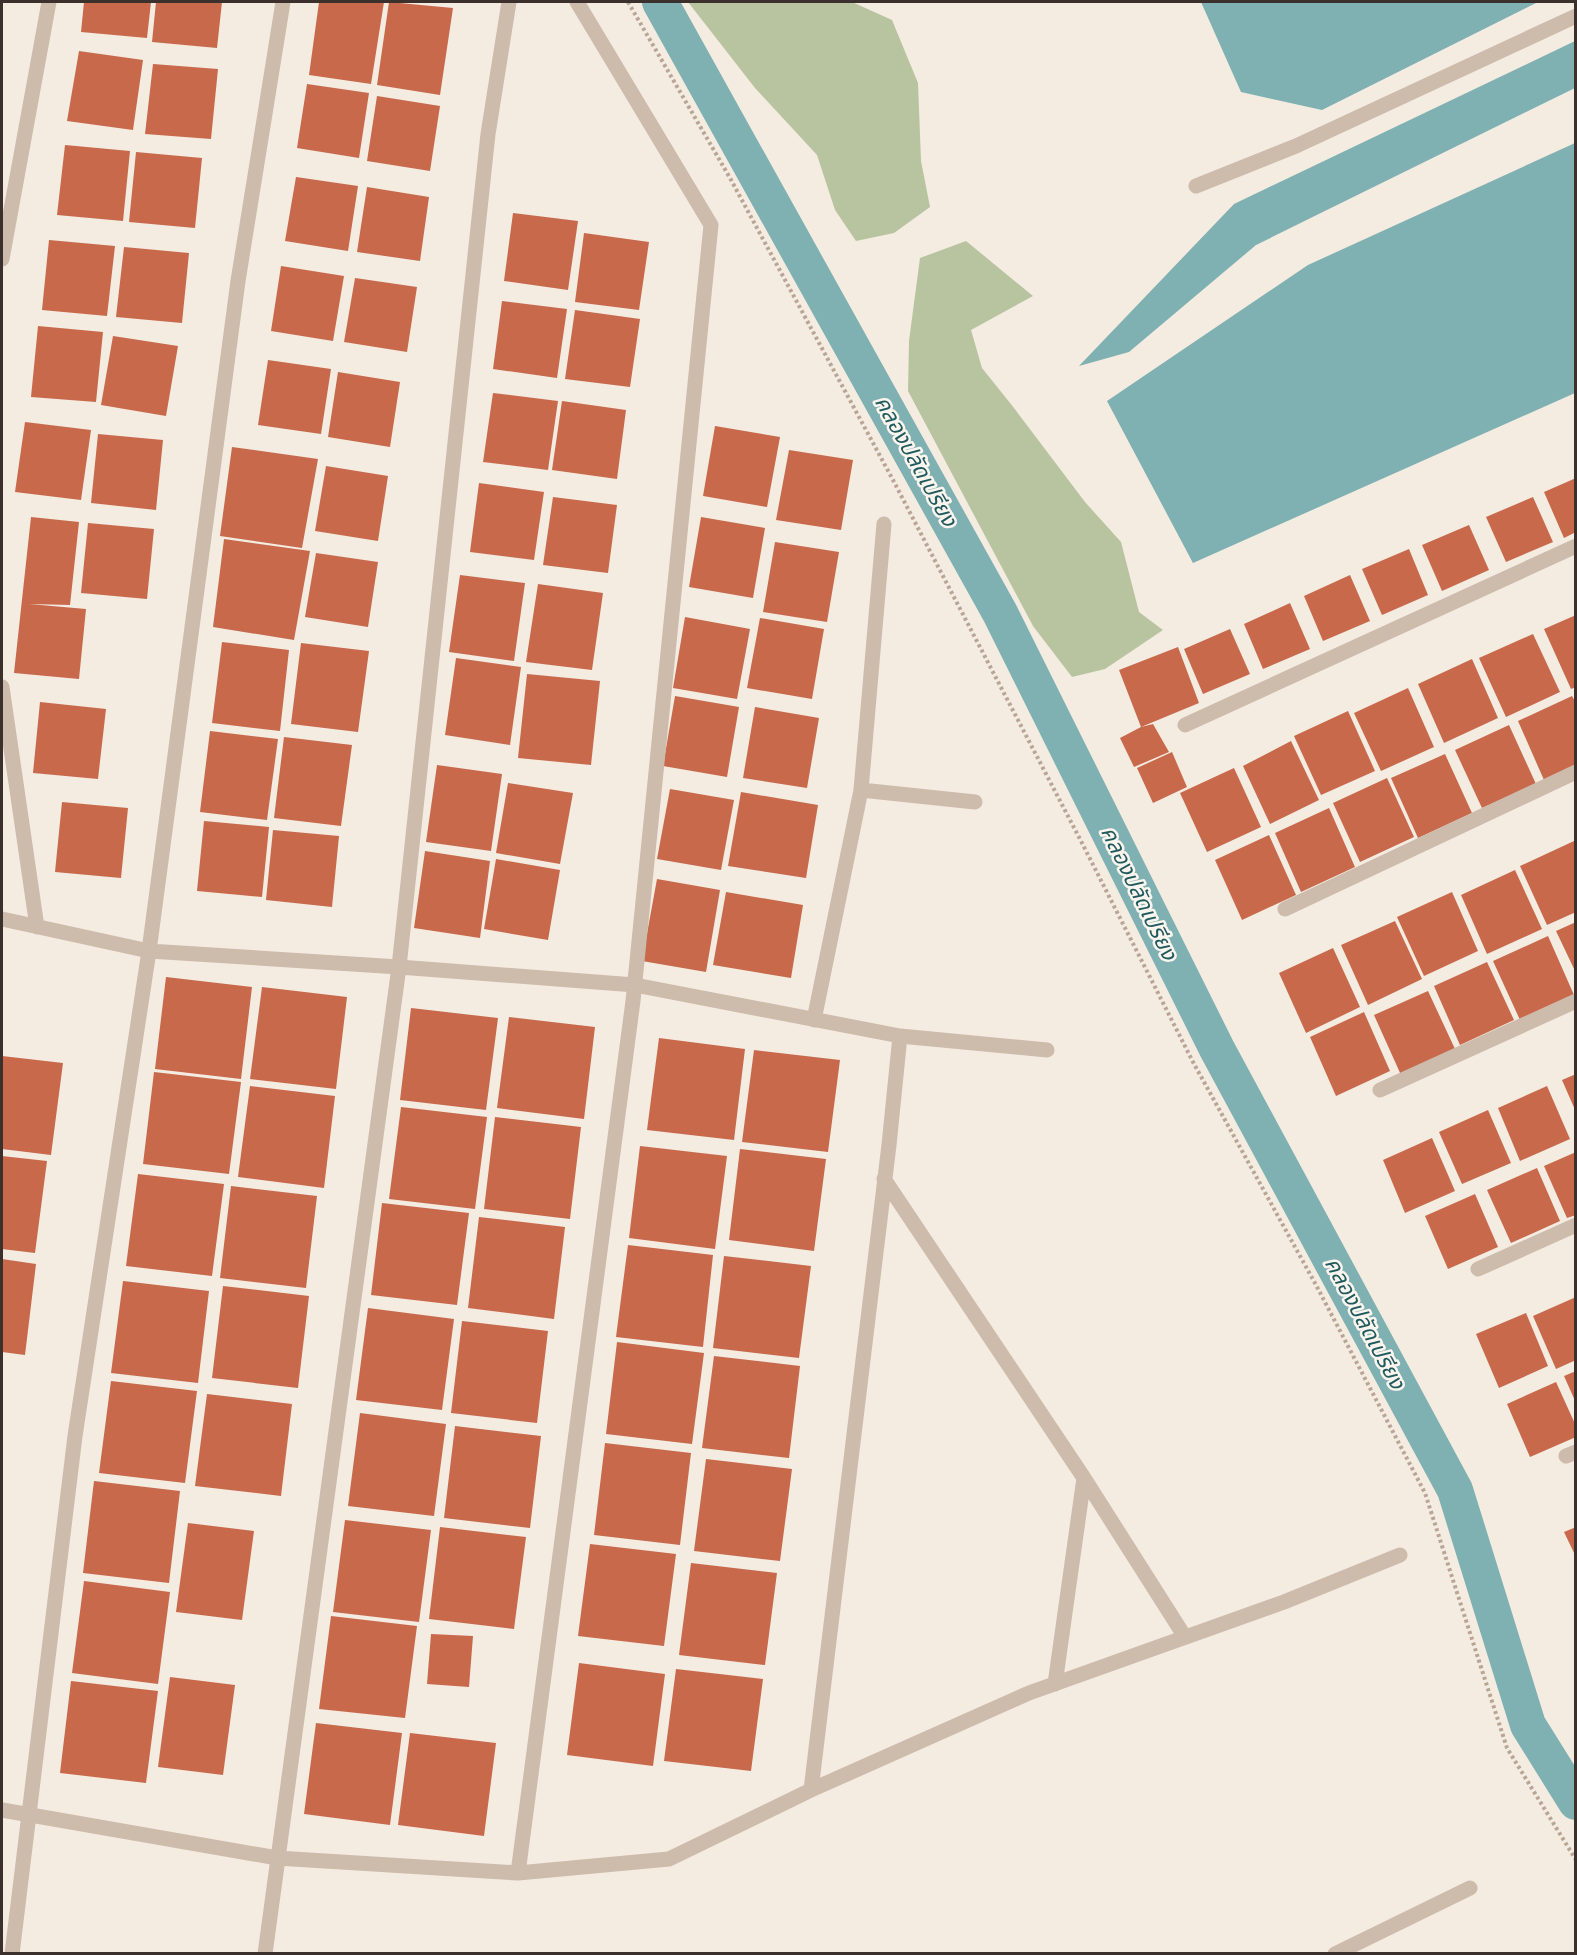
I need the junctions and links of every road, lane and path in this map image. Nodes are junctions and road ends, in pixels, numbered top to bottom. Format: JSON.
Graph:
{"nodes":[{"id":1,"x":49,"y":2,"type":"edge"},
{"id":2,"x":283,"y":2,"type":"edge"},
{"id":3,"x":509,"y":2,"type":"edge"},
{"id":4,"x":577,"y":2,"type":"edge"},
{"id":5,"x":628,"y":2,"type":"edge"},
{"id":6,"x":1575,"y":16,"type":"edge"},
{"id":7,"x":1196,"y":186,"type":"dead end"},
{"id":8,"x":2,"y":259,"type":"edge"},
{"id":9,"x":884,"y":524,"type":"dead end"},
{"id":10,"x":1575,"y":546,"type":"edge"},
{"id":11,"x":2,"y":687,"type":"edge"},
{"id":12,"x":1185,"y":724,"type":"dead end"},
{"id":13,"x":1575,"y":772,"type":"edge"},
{"id":14,"x":861,"y":790,"type":"junction"},
{"id":15,"x":975,"y":802,"type":"dead end"},
{"id":16,"x":1285,"y":909,"type":"dead end"},
{"id":17,"x":2,"y":919,"type":"edge"},
{"id":18,"x":37,"y":927,"type":"junction"},
{"id":19,"x":149,"y":951,"type":"junction"},
{"id":20,"x":399,"y":967,"type":"junction"},
{"id":21,"x":635,"y":985,"type":"junction"},
{"id":22,"x":1575,"y":1001,"type":"edge"},
{"id":23,"x":814,"y":1020,"type":"junction"},
{"id":24,"x":900,"y":1036,"type":"junction"},
{"id":25,"x":1047,"y":1050,"type":"dead end"},
{"id":26,"x":1380,"y":1090,"type":"dead end"},
{"id":27,"x":884,"y":1179,"type":"junction"},
{"id":28,"x":1575,"y":1225,"type":"edge"},
{"id":29,"x":1478,"y":1269,"type":"dead end"},
{"id":30,"x":1084,"y":1478,"type":"junction"},
{"id":31,"x":1400,"y":1555,"type":"dead end"},
{"id":32,"x":1185,"y":1637,"type":"junction"},
{"id":33,"x":1055,"y":1684,"type":"junction"},
{"id":34,"x":811,"y":1790,"type":"junction"},
{"id":35,"x":2,"y":1810,"type":"edge"},
{"id":36,"x":28,"y":1814,"type":"junction"},
{"id":37,"x":277,"y":1858,"type":"junction"},
{"id":38,"x":1575,"y":1860,"type":"edge"},
{"id":39,"x":518,"y":1874,"type":"junction"},
{"id":40,"x":1470,"y":1888,"type":"dead end"},
{"id":41,"x":12,"y":1953,"type":"edge"},
{"id":42,"x":265,"y":1953,"type":"edge"},
{"id":43,"x":1335,"y":1953,"type":"edge"}],
"edges":[{"from":1,"to":8,"type":"street"},
{"from":2,"to":19,"type":"street"},
{"from":3,"to":20,"type":"street"},
{"from":4,"to":21,"type":"street"},
{"from":5,"to":38,"type":"path"},
{"from":6,"to":7,"type":"street"},
{"from":9,"to":14,"type":"street"},
{"from":10,"to":12,"type":"street"},
{"from":11,"to":18,"type":"street"},
{"from":13,"to":16,"type":"street"},
{"from":14,"to":15,"type":"street"},
{"from":14,"to":23,"type":"street"},
{"from":17,"to":18,"type":"street"},
{"from":18,"to":19,"type":"street"},
{"from":19,"to":20,"type":"street"},
{"from":19,"to":36,"type":"street"},
{"from":20,"to":21,"type":"street"},
{"from":20,"to":37,"type":"street"},
{"from":21,"to":23,"type":"street"},
{"from":21,"to":39,"type":"street"},
{"from":22,"to":26,"type":"street"},
{"from":23,"to":24,"type":"street"},
{"from":24,"to":25,"type":"street"},
{"from":24,"to":27,"type":"street"},
{"from":27,"to":30,"type":"street"},
{"from":27,"to":34,"type":"street"},
{"from":28,"to":29,"type":"street"},
{"from":30,"to":32,"type":"street"},
{"from":30,"to":33,"type":"street"},
{"from":31,"to":32,"type":"street"},
{"from":32,"to":33,"type":"street"},
{"from":33,"to":34,"type":"street"},
{"from":34,"to":39,"type":"street"},
{"from":35,"to":36,"type":"street"},
{"from":36,"to":37,"type":"street"},
{"from":36,"to":41,"type":"street"},
{"from":37,"to":39,"type":"street"},
{"from":37,"to":42,"type":"street"},
{"from":40,"to":43,"type":"street"}]}
